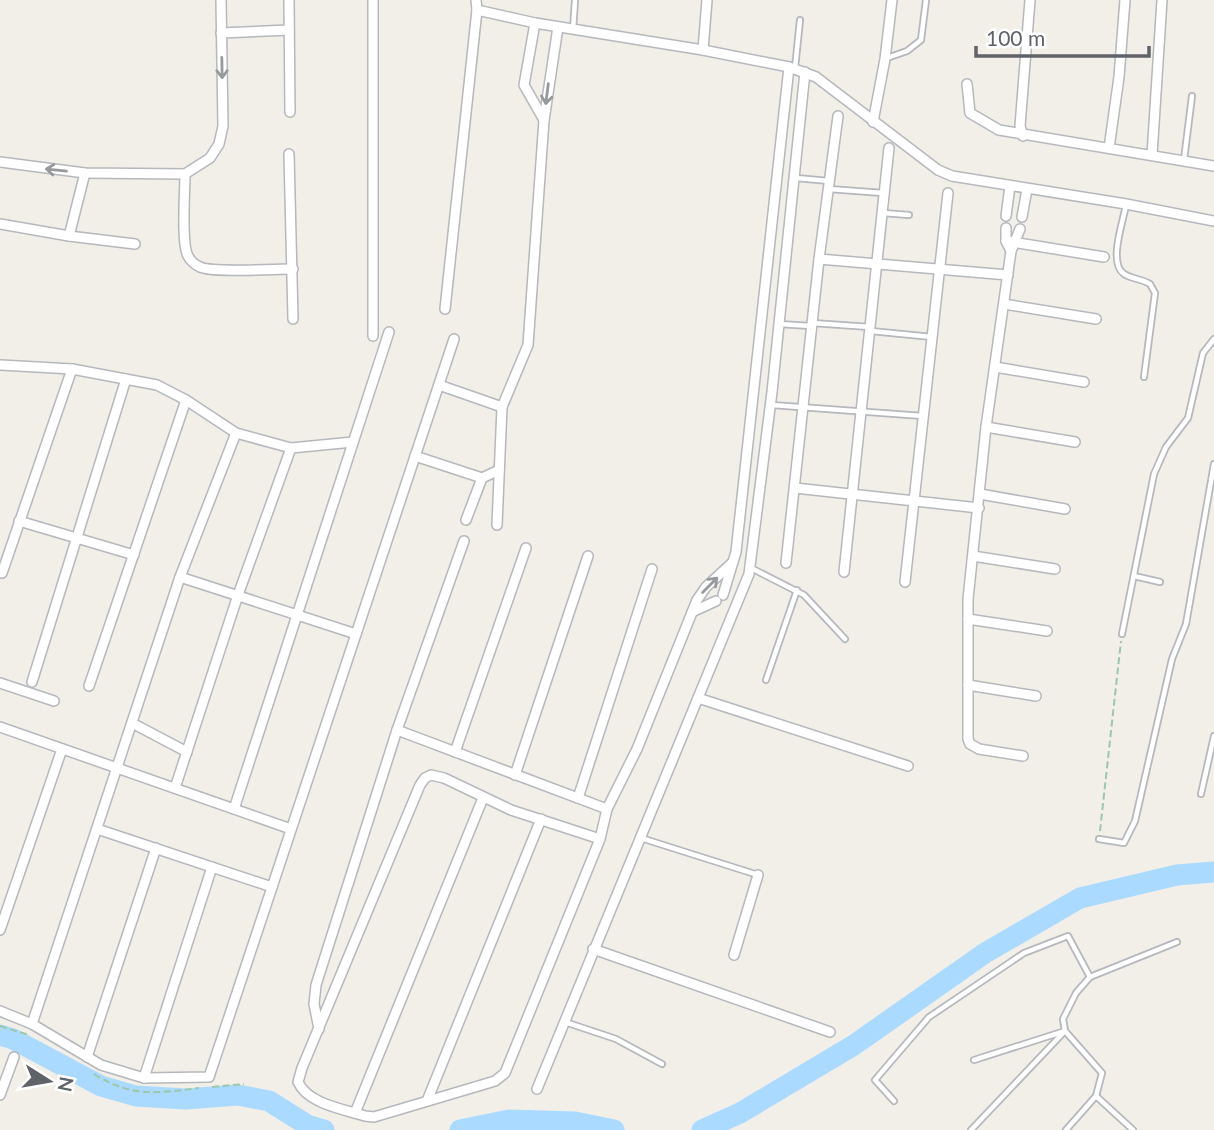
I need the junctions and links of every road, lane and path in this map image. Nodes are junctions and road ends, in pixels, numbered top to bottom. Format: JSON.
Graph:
{"nodes":[{"id":1,"x":221,"y":0,"type":"edge"},
{"id":2,"x":289,"y":0,"type":"edge"},
{"id":3,"x":373,"y":0,"type":"edge"},
{"id":4,"x":575,"y":0,"type":"edge"},
{"id":5,"x":707,"y":0,"type":"edge"},
{"id":6,"x":892,"y":0,"type":"edge"},
{"id":7,"x":926,"y":0,"type":"edge"},
{"id":8,"x":1030,"y":0,"type":"edge"},
{"id":9,"x":1125,"y":0,"type":"edge"},
{"id":10,"x":1162,"y":0,"type":"edge"},
{"id":11,"x":477,"y":5,"type":"edge"},
{"id":12,"x":800,"y":20,"type":"dead end"},
{"id":13,"x":536,"y":23,"type":"junction"},
{"id":14,"x":558,"y":27,"type":"junction"},
{"id":15,"x":289,"y":30,"type":"junction"},
{"id":16,"x":573,"y":30,"type":"junction"},
{"id":17,"x":221,"y":33,"type":"junction"},
{"id":18,"x":703,"y":50,"type":"junction"},
{"id":19,"x":885,"y":59,"type":"junction"},
{"id":20,"x":797,"y":69,"type":"junction"},
{"id":21,"x":967,"y":84,"type":"dead end"},
{"id":22,"x":1192,"y":96,"type":"dead end"},
{"id":23,"x":290,"y":113,"type":"dead end"},
{"id":24,"x":838,"y":116,"type":"dead end"},
{"id":25,"x":544,"y":120,"type":"junction"},
{"id":26,"x":873,"y":122,"type":"junction"},
{"id":27,"x":1023,"y":136,"type":"junction"},
{"id":28,"x":889,"y":148,"type":"dead end"},
{"id":29,"x":1109,"y":148,"type":"junction"},
{"id":30,"x":289,"y":154,"type":"dead end"},
{"id":31,"x":1152,"y":155,"type":"junction"},
{"id":32,"x":1184,"y":160,"type":"junction"},
{"id":33,"x":0,"y":162,"type":"edge"},
{"id":34,"x":1214,"y":166,"type":"edge"},
{"id":35,"x":85,"y":173,"type":"junction"},
{"id":36,"x":185,"y":174,"type":"junction"},
{"id":37,"x":794,"y":178,"type":"junction"},
{"id":38,"x":829,"y":185,"type":"junction"},
{"id":39,"x":1010,"y":186,"type":"junction"},
{"id":40,"x":1027,"y":189,"type":"junction"},
{"id":41,"x":884,"y":193,"type":"junction"},
{"id":42,"x":948,"y":193,"type":"dead end"},
{"id":43,"x":1126,"y":204,"type":"junction"},
{"id":44,"x":882,"y":213,"type":"junction"},
{"id":45,"x":909,"y":215,"type":"dead end"},
{"id":46,"x":1006,"y":216,"type":"dead end"},
{"id":47,"x":1022,"y":217,"type":"dead end"},
{"id":48,"x":1214,"y":221,"type":"edge"},
{"id":49,"x":0,"y":224,"type":"edge"},
{"id":50,"x":1006,"y":228,"type":"dead end"},
{"id":51,"x":1020,"y":229,"type":"dead end"},
{"id":52,"x":69,"y":236,"type":"junction"},
{"id":53,"x":135,"y":244,"type":"dead end"},
{"id":54,"x":1011,"y":245,"type":"junction"},
{"id":55,"x":1104,"y":257,"type":"dead end"},
{"id":56,"x":819,"y":259,"type":"junction"},
{"id":57,"x":877,"y":262,"type":"junction"},
{"id":58,"x":940,"y":267,"type":"junction"},
{"id":59,"x":293,"y":269,"type":"junction"},
{"id":60,"x":1008,"y":275,"type":"junction"},
{"id":61,"x":1004,"y":304,"type":"junction"},
{"id":62,"x":445,"y":309,"type":"dead end"},
{"id":63,"x":293,"y":318,"type":"dead end"},
{"id":64,"x":1096,"y":319,"type":"dead end"},
{"id":65,"x":779,"y":324,"type":"junction"},
{"id":66,"x":812,"y":325,"type":"junction"},
{"id":67,"x":870,"y":329,"type":"junction"},
{"id":68,"x":389,"y":332,"type":"dead end"},
{"id":69,"x":373,"y":336,"type":"dead end"},
{"id":70,"x":933,"y":337,"type":"junction"},
{"id":71,"x":454,"y":339,"type":"dead end"},
{"id":72,"x":1214,"y":339,"type":"edge"},
{"id":73,"x":1,"y":365,"type":"edge"},
{"id":74,"x":995,"y":367,"type":"junction"},
{"id":75,"x":72,"y":369,"type":"junction"},
{"id":76,"x":1144,"y":377,"type":"dead end"},
{"id":77,"x":126,"y":379,"type":"junction"},
{"id":78,"x":1084,"y":382,"type":"dead end"},
{"id":79,"x":439,"y":385,"type":"junction"},
{"id":80,"x":186,"y":400,"type":"junction"},
{"id":81,"x":771,"y":405,"type":"junction"},
{"id":82,"x":804,"y":406,"type":"junction"},
{"id":83,"x":502,"y":407,"type":"junction"},
{"id":84,"x":862,"y":412,"type":"junction"},
{"id":85,"x":924,"y":416,"type":"junction"},
{"id":86,"x":986,"y":427,"type":"junction"},
{"id":87,"x":236,"y":433,"type":"junction"},
{"id":88,"x":353,"y":442,"type":"junction"},
{"id":89,"x":1075,"y":442,"type":"dead end"},
{"id":90,"x":291,"y":448,"type":"junction"},
{"id":91,"x":415,"y":456,"type":"junction"},
{"id":92,"x":1214,"y":464,"type":"edge"},
{"id":93,"x":499,"y":470,"type":"junction"},
{"id":94,"x":482,"y":478,"type":"junction"},
{"id":95,"x":795,"y":488,"type":"junction"},
{"id":96,"x":854,"y":493,"type":"junction"},
{"id":97,"x":980,"y":494,"type":"junction"},
{"id":98,"x":915,"y":501,"type":"junction"},
{"id":99,"x":979,"y":508,"type":"junction"},
{"id":100,"x":1065,"y":509,"type":"dead end"},
{"id":101,"x":466,"y":520,"type":"dead end"},
{"id":102,"x":19,"y":521,"type":"junction"},
{"id":103,"x":497,"y":525,"type":"dead end"},
{"id":104,"x":78,"y":538,"type":"junction"},
{"id":105,"x":464,"y":541,"type":"dead end"},
{"id":106,"x":526,"y":548,"type":"dead end"},
{"id":107,"x":134,"y":555,"type":"junction"},
{"id":108,"x":588,"y":556,"type":"dead end"},
{"id":109,"x":973,"y":556,"type":"junction"},
{"id":110,"x":733,"y":562,"type":"junction"},
{"id":111,"x":786,"y":563,"type":"dead end"},
{"id":112,"x":750,"y":568,"type":"junction"},
{"id":113,"x":652,"y":569,"type":"dead end"},
{"id":114,"x":1055,"y":569,"type":"dead end"},
{"id":115,"x":844,"y":572,"type":"dead end"},
{"id":116,"x":2,"y":573,"type":"dead end"},
{"id":117,"x":1134,"y":576,"type":"junction"},
{"id":118,"x":180,"y":577,"type":"junction"},
{"id":119,"x":905,"y":582,"type":"dead end"},
{"id":120,"x":1160,"y":582,"type":"dead end"},
{"id":121,"x":797,"y":590,"type":"junction"},
{"id":122,"x":237,"y":596,"type":"junction"},
{"id":123,"x":692,"y":612,"type":"junction"},
{"id":124,"x":298,"y":615,"type":"junction"},
{"id":125,"x":968,"y":619,"type":"junction"},
{"id":126,"x":1047,"y":631,"type":"dead end"},
{"id":127,"x":356,"y":634,"type":"junction"},
{"id":128,"x":1122,"y":634,"type":"joint"},
{"id":129,"x":845,"y":639,"type":"dead end"},
{"id":130,"x":766,"y":680,"type":"dead end"},
{"id":131,"x":32,"y":682,"type":"dead end"},
{"id":132,"x":0,"y":683,"type":"edge"},
{"id":133,"x":968,"y":685,"type":"junction"},
{"id":134,"x":89,"y":686,"type":"dead end"},
{"id":135,"x":1036,"y":696,"type":"dead end"},
{"id":136,"x":698,"y":698,"type":"junction"},
{"id":137,"x":54,"y":701,"type":"dead end"},
{"id":138,"x":132,"y":723,"type":"junction"},
{"id":139,"x":0,"y":727,"type":"edge"},
{"id":140,"x":397,"y":730,"type":"junction"},
{"id":141,"x":1214,"y":736,"type":"edge"},
{"id":142,"x":62,"y":749,"type":"junction"},
{"id":143,"x":187,"y":752,"type":"junction"},
{"id":144,"x":455,"y":752,"type":"junction"},
{"id":145,"x":1023,"y":756,"type":"dead end"},
{"id":146,"x":908,"y":766,"type":"dead end"},
{"id":147,"x":117,"y":768,"type":"junction"},
{"id":148,"x":516,"y":775,"type":"junction"},
{"id":149,"x":175,"y":788,"type":"junction"},
{"id":150,"x":1202,"y":794,"type":"dead end"},
{"id":151,"x":483,"y":798,"type":"junction"},
{"id":152,"x":578,"y":798,"type":"junction"},
{"id":153,"x":234,"y":809,"type":"junction"},
{"id":154,"x":607,"y":809,"type":"junction"},
{"id":155,"x":541,"y":819,"type":"junction"},
{"id":156,"x":97,"y":829,"type":"junction"},
{"id":157,"x":291,"y":829,"type":"junction"},
{"id":158,"x":640,"y":837,"type":"junction"},
{"id":159,"x":1099,"y":838,"type":"joint"},
{"id":160,"x":600,"y":839,"type":"junction"},
{"id":161,"x":156,"y":848,"type":"junction"},
{"id":162,"x":212,"y":867,"type":"junction"},
{"id":163,"x":758,"y":875,"type":"joint"},
{"id":164,"x":272,"y":887,"type":"junction"},
{"id":165,"x":0,"y":930,"type":"edge"},
{"id":166,"x":1177,"y":942,"type":"dead end"},
{"id":167,"x":593,"y":948,"type":"junction"},
{"id":168,"x":734,"y":955,"type":"dead end"},
{"id":169,"x":1090,"y":976,"type":"junction"},
{"id":170,"x":0,"y":1011,"type":"edge"},
{"id":171,"x":565,"y":1021,"type":"junction"},
{"id":172,"x":32,"y":1024,"type":"junction"},
{"id":173,"x":318,"y":1029,"type":"junction"},
{"id":174,"x":1065,"y":1031,"type":"junction"},
{"id":175,"x":830,"y":1032,"type":"dead end"},
{"id":176,"x":14,"y":1057,"type":"dead end"},
{"id":177,"x":87,"y":1057,"type":"junction"},
{"id":178,"x":974,"y":1060,"type":"dead end"},
{"id":179,"x":662,"y":1064,"type":"dead end"},
{"id":180,"x":144,"y":1077,"type":"junction"},
{"id":181,"x":537,"y":1089,"type":"dead end"},
{"id":182,"x":0,"y":1095,"type":"edge"},
{"id":183,"x":1096,"y":1096,"type":"junction"},
{"id":184,"x":426,"y":1101,"type":"junction"},
{"id":185,"x":894,"y":1101,"type":"dead end"},
{"id":186,"x":355,"y":1113,"type":"junction"},
{"id":187,"x":971,"y":1130,"type":"edge"},
{"id":188,"x":1066,"y":1130,"type":"edge"},
{"id":189,"x":1133,"y":1130,"type":"edge"}],
"edges":[{"from":1,"to":17,"type":"street"},
{"from":2,"to":15,"type":"street"},
{"from":3,"to":69,"type":"street"},
{"from":4,"to":16,"type":"lane"},
{"from":5,"to":18,"type":"street"},
{"from":6,"to":19,"type":"street"},
{"from":7,"to":19,"type":"lane"},
{"from":8,"to":27,"type":"street"},
{"from":9,"to":29,"type":"street"},
{"from":10,"to":31,"type":"street"},
{"from":11,"to":13,"type":"street"},
{"from":11,"to":62,"type":"street"},
{"from":12,"to":20,"type":"lane"},
{"from":13,"to":14,"type":"street"},
{"from":13,"to":25,"type":"street"},
{"from":14,"to":16,"type":"street"},
{"from":14,"to":25,"type":"street","one_way":true},
{"from":15,"to":17,"type":"street"},
{"from":15,"to":23,"type":"street"},
{"from":16,"to":18,"type":"street"},
{"from":17,"to":36,"type":"street","one_way":true},
{"from":18,"to":20,"type":"street"},
{"from":19,"to":26,"type":"street"},
{"from":20,"to":26,"type":"street"},
{"from":20,"to":37,"type":"street"},
{"from":20,"to":110,"type":"street"},
{"from":21,"to":27,"type":"street"},
{"from":22,"to":32,"type":"lane"},
{"from":24,"to":38,"type":"street"},
{"from":25,"to":83,"type":"street"},
{"from":26,"to":39,"type":"street"},
{"from":27,"to":29,"type":"street"},
{"from":28,"to":41,"type":"street"},
{"from":29,"to":31,"type":"street"},
{"from":30,"to":59,"type":"street"},
{"from":31,"to":32,"type":"street"},
{"from":32,"to":34,"type":"street"},
{"from":35,"to":33,"type":"street","one_way":true},
{"from":35,"to":36,"type":"street"},
{"from":35,"to":52,"type":"street"},
{"from":36,"to":59,"type":"street"},
{"from":37,"to":38,"type":"lane"},
{"from":37,"to":65,"type":"street"},
{"from":38,"to":41,"type":"lane"},
{"from":38,"to":56,"type":"street"},
{"from":39,"to":40,"type":"street"},
{"from":39,"to":46,"type":"street"},
{"from":40,"to":43,"type":"street"},
{"from":40,"to":47,"type":"street"},
{"from":41,"to":44,"type":"street"},
{"from":42,"to":58,"type":"street"},
{"from":43,"to":48,"type":"street"},
{"from":43,"to":76,"type":"lane"},
{"from":44,"to":45,"type":"lane"},
{"from":44,"to":57,"type":"street"},
{"from":49,"to":52,"type":"street"},
{"from":50,"to":54,"type":"street"},
{"from":51,"to":54,"type":"street"},
{"from":52,"to":53,"type":"street"},
{"from":54,"to":55,"type":"street"},
{"from":54,"to":60,"type":"street"},
{"from":56,"to":57,"type":"street"},
{"from":56,"to":66,"type":"street"},
{"from":57,"to":58,"type":"street"},
{"from":57,"to":67,"type":"street"},
{"from":58,"to":60,"type":"street"},
{"from":58,"to":70,"type":"street"},
{"from":59,"to":63,"type":"street"},
{"from":60,"to":61,"type":"street"},
{"from":61,"to":64,"type":"street"},
{"from":61,"to":74,"type":"street"},
{"from":65,"to":66,"type":"lane"},
{"from":65,"to":81,"type":"street"},
{"from":66,"to":67,"type":"lane"},
{"from":66,"to":82,"type":"street"},
{"from":67,"to":70,"type":"lane"},
{"from":67,"to":84,"type":"street"},
{"from":68,"to":88,"type":"street"},
{"from":70,"to":85,"type":"street"},
{"from":71,"to":79,"type":"street"},
{"from":72,"to":117,"type":"lane"},
{"from":73,"to":75,"type":"street"},
{"from":74,"to":78,"type":"street"},
{"from":74,"to":86,"type":"street"},
{"from":75,"to":77,"type":"street"},
{"from":75,"to":102,"type":"street"},
{"from":77,"to":80,"type":"street"},
{"from":77,"to":104,"type":"street"},
{"from":79,"to":83,"type":"street"},
{"from":79,"to":91,"type":"street"},
{"from":80,"to":87,"type":"street"},
{"from":80,"to":107,"type":"street"},
{"from":81,"to":82,"type":"lane"},
{"from":81,"to":112,"type":"street"},
{"from":82,"to":84,"type":"lane"},
{"from":82,"to":95,"type":"street"},
{"from":83,"to":93,"type":"street"},
{"from":84,"to":85,"type":"lane"},
{"from":84,"to":96,"type":"street"},
{"from":85,"to":98,"type":"street"},
{"from":86,"to":89,"type":"street"},
{"from":86,"to":97,"type":"street"},
{"from":87,"to":90,"type":"street"},
{"from":87,"to":118,"type":"street"},
{"from":88,"to":90,"type":"street"},
{"from":88,"to":124,"type":"street"},
{"from":90,"to":122,"type":"street"},
{"from":91,"to":94,"type":"street"},
{"from":91,"to":127,"type":"street"},
{"from":92,"to":159,"type":"lane"},
{"from":93,"to":94,"type":"street"},
{"from":93,"to":103,"type":"street"},
{"from":94,"to":101,"type":"street"},
{"from":95,"to":96,"type":"street"},
{"from":95,"to":111,"type":"street"},
{"from":96,"to":98,"type":"street"},
{"from":96,"to":115,"type":"street"},
{"from":97,"to":99,"type":"street"},
{"from":97,"to":100,"type":"street"},
{"from":98,"to":99,"type":"street"},
{"from":98,"to":119,"type":"street"},
{"from":99,"to":109,"type":"street"},
{"from":102,"to":104,"type":"street"},
{"from":102,"to":116,"type":"street"},
{"from":104,"to":107,"type":"street"},
{"from":104,"to":131,"type":"street"},
{"from":105,"to":140,"type":"street"},
{"from":106,"to":144,"type":"street"},
{"from":107,"to":134,"type":"street"},
{"from":108,"to":148,"type":"street"},
{"from":109,"to":114,"type":"street"},
{"from":109,"to":125,"type":"street"},
{"from":123,"to":110,"type":"street","one_way":true},
{"from":110,"to":123,"type":"street"},
{"from":112,"to":121,"type":"lane"},
{"from":112,"to":136,"type":"street"},
{"from":113,"to":152,"type":"street"},
{"from":117,"to":120,"type":"lane"},
{"from":117,"to":128,"type":"lane"},
{"from":118,"to":122,"type":"street"},
{"from":118,"to":138,"type":"street"},
{"from":121,"to":129,"type":"lane"},
{"from":121,"to":130,"type":"lane"},
{"from":122,"to":124,"type":"street"},
{"from":122,"to":143,"type":"street"},
{"from":123,"to":154,"type":"street"},
{"from":124,"to":127,"type":"street"},
{"from":124,"to":153,"type":"street"},
{"from":125,"to":126,"type":"street"},
{"from":125,"to":133,"type":"street"},
{"from":127,"to":157,"type":"street"},
{"from":128,"to":159,"type":"path"},
{"from":132,"to":137,"type":"street"},
{"from":133,"to":135,"type":"street"},
{"from":133,"to":145,"type":"street"},
{"from":136,"to":146,"type":"street"},
{"from":136,"to":158,"type":"street"},
{"from":138,"to":143,"type":"street"},
{"from":138,"to":147,"type":"street"},
{"from":139,"to":142,"type":"street"},
{"from":140,"to":144,"type":"street"},
{"from":140,"to":173,"type":"street"},
{"from":141,"to":150,"type":"lane"},
{"from":142,"to":147,"type":"street"},
{"from":142,"to":165,"type":"street"},
{"from":143,"to":149,"type":"street"},
{"from":144,"to":148,"type":"street"},
{"from":147,"to":149,"type":"street"},
{"from":147,"to":156,"type":"street"},
{"from":148,"to":152,"type":"street"},
{"from":149,"to":153,"type":"street"},
{"from":151,"to":155,"type":"street"},
{"from":151,"to":173,"type":"street"},
{"from":151,"to":186,"type":"street"},
{"from":152,"to":154,"type":"street"},
{"from":153,"to":157,"type":"street"},
{"from":154,"to":160,"type":"street"},
{"from":155,"to":160,"type":"street"},
{"from":155,"to":184,"type":"street"},
{"from":156,"to":161,"type":"street"},
{"from":156,"to":172,"type":"street"},
{"from":157,"to":164,"type":"street"},
{"from":158,"to":163,"type":"lane"},
{"from":158,"to":167,"type":"street"},
{"from":160,"to":184,"type":"street"},
{"from":161,"to":162,"type":"street"},
{"from":161,"to":177,"type":"street"},
{"from":162,"to":164,"type":"street"},
{"from":162,"to":180,"type":"street"},
{"from":163,"to":168,"type":"street"},
{"from":164,"to":180,"type":"street"},
{"from":166,"to":169,"type":"lane"},
{"from":167,"to":171,"type":"street"},
{"from":167,"to":175,"type":"street"},
{"from":169,"to":174,"type":"lane"},
{"from":169,"to":185,"type":"lane"},
{"from":170,"to":172,"type":"street"},
{"from":171,"to":179,"type":"lane"},
{"from":171,"to":181,"type":"street"},
{"from":172,"to":177,"type":"street"},
{"from":173,"to":186,"type":"street"},
{"from":174,"to":178,"type":"lane"},
{"from":174,"to":183,"type":"lane"},
{"from":174,"to":187,"type":"lane"},
{"from":176,"to":182,"type":"street"},
{"from":177,"to":180,"type":"street"},
{"from":183,"to":188,"type":"lane"},
{"from":183,"to":189,"type":"lane"},
{"from":184,"to":186,"type":"street"}]}
